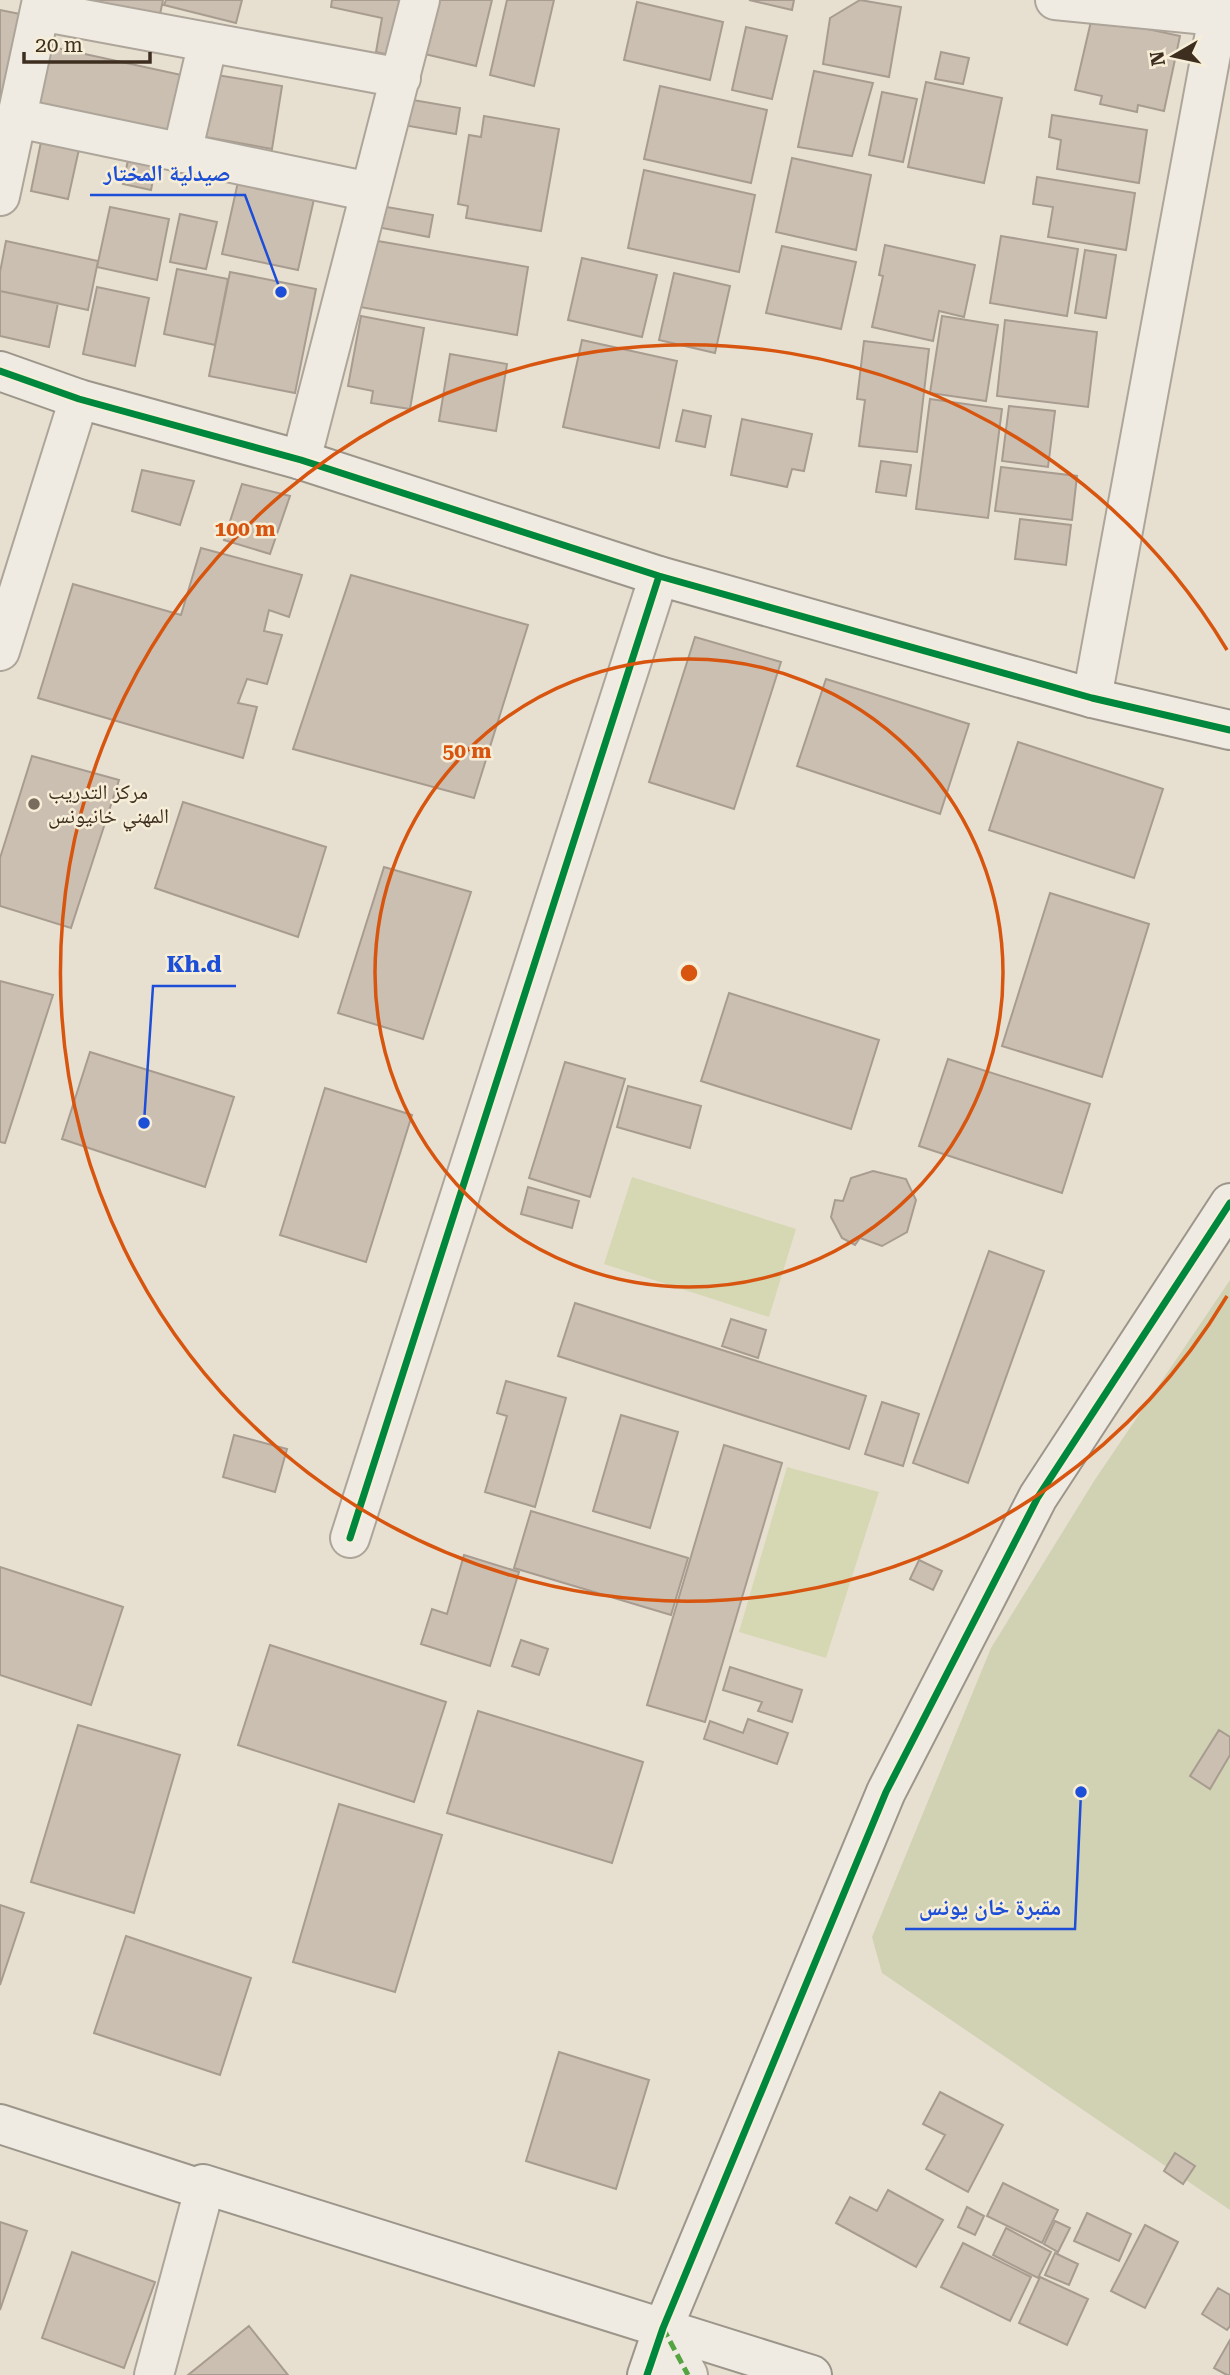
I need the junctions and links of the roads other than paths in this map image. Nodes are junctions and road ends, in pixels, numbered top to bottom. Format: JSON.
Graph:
{"nodes":[{"id":1,"x":420,"y":0,"type":"edge"},
{"id":2,"x":1055,"y":0,"type":"edge"},
{"id":3,"x":41,"y":5,"type":"edge"},
{"id":4,"x":1219,"y":8,"type":"edge"},
{"id":5,"x":208,"y":42,"type":"junction"},
{"id":6,"x":401,"y":78,"type":"junction"},
{"id":7,"x":17,"y":118,"type":"junction"},
{"id":8,"x":181,"y":153,"type":"junction"},
{"id":9,"x":370,"y":192,"type":"junction"},
{"id":10,"x":0,"y":196,"type":"edge"},
{"id":11,"x":0,"y":371,"type":"edge"},
{"id":12,"x":79,"y":399,"type":"junction"},
{"id":13,"x":301,"y":460,"type":"junction"},
{"id":14,"x":659,"y":576,"type":"junction"},
{"id":15,"x":0,"y":650,"type":"edge"},
{"id":16,"x":1092,"y":698,"type":"junction"},
{"id":17,"x":1230,"y":730,"type":"edge"},
{"id":18,"x":1230,"y":1203,"type":"edge"},
{"id":19,"x":350,"y":1538,"type":"dead end"},
{"id":20,"x":0,"y":2124,"type":"edge"},
{"id":21,"x":204,"y":2190,"type":"junction"},
{"id":22,"x":663,"y":2328,"type":"junction"},
{"id":23,"x":154,"y":2375,"type":"edge"},
{"id":24,"x":647,"y":2375,"type":"edge"},
{"id":25,"x":688,"y":2375,"type":"edge"},
{"id":26,"x":811,"y":2375,"type":"edge"}],
"edges":[{"from":1,"to":6,"type":"street"},
{"from":2,"to":4,"type":"street"},
{"from":3,"to":5,"type":"street"},
{"from":3,"to":7,"type":"street"},
{"from":4,"to":16,"type":"street"},
{"from":5,"to":6,"type":"street"},
{"from":5,"to":8,"type":"street"},
{"from":6,"to":9,"type":"street"},
{"from":7,"to":8,"type":"street"},
{"from":7,"to":10,"type":"street"},
{"from":8,"to":9,"type":"street"},
{"from":9,"to":13,"type":"street"},
{"from":11,"to":12,"type":"street"},
{"from":12,"to":13,"type":"street"},
{"from":12,"to":15,"type":"street"},
{"from":13,"to":14,"type":"street"},
{"from":14,"to":16,"type":"street"},
{"from":14,"to":19,"type":"street"},
{"from":16,"to":17,"type":"street"},
{"from":18,"to":22,"type":"street"},
{"from":20,"to":21,"type":"street"},
{"from":21,"to":22,"type":"street"},
{"from":21,"to":23,"type":"street"},
{"from":22,"to":24,"type":"street"},
{"from":22,"to":25,"type":"street"},
{"from":22,"to":26,"type":"street"}]}
